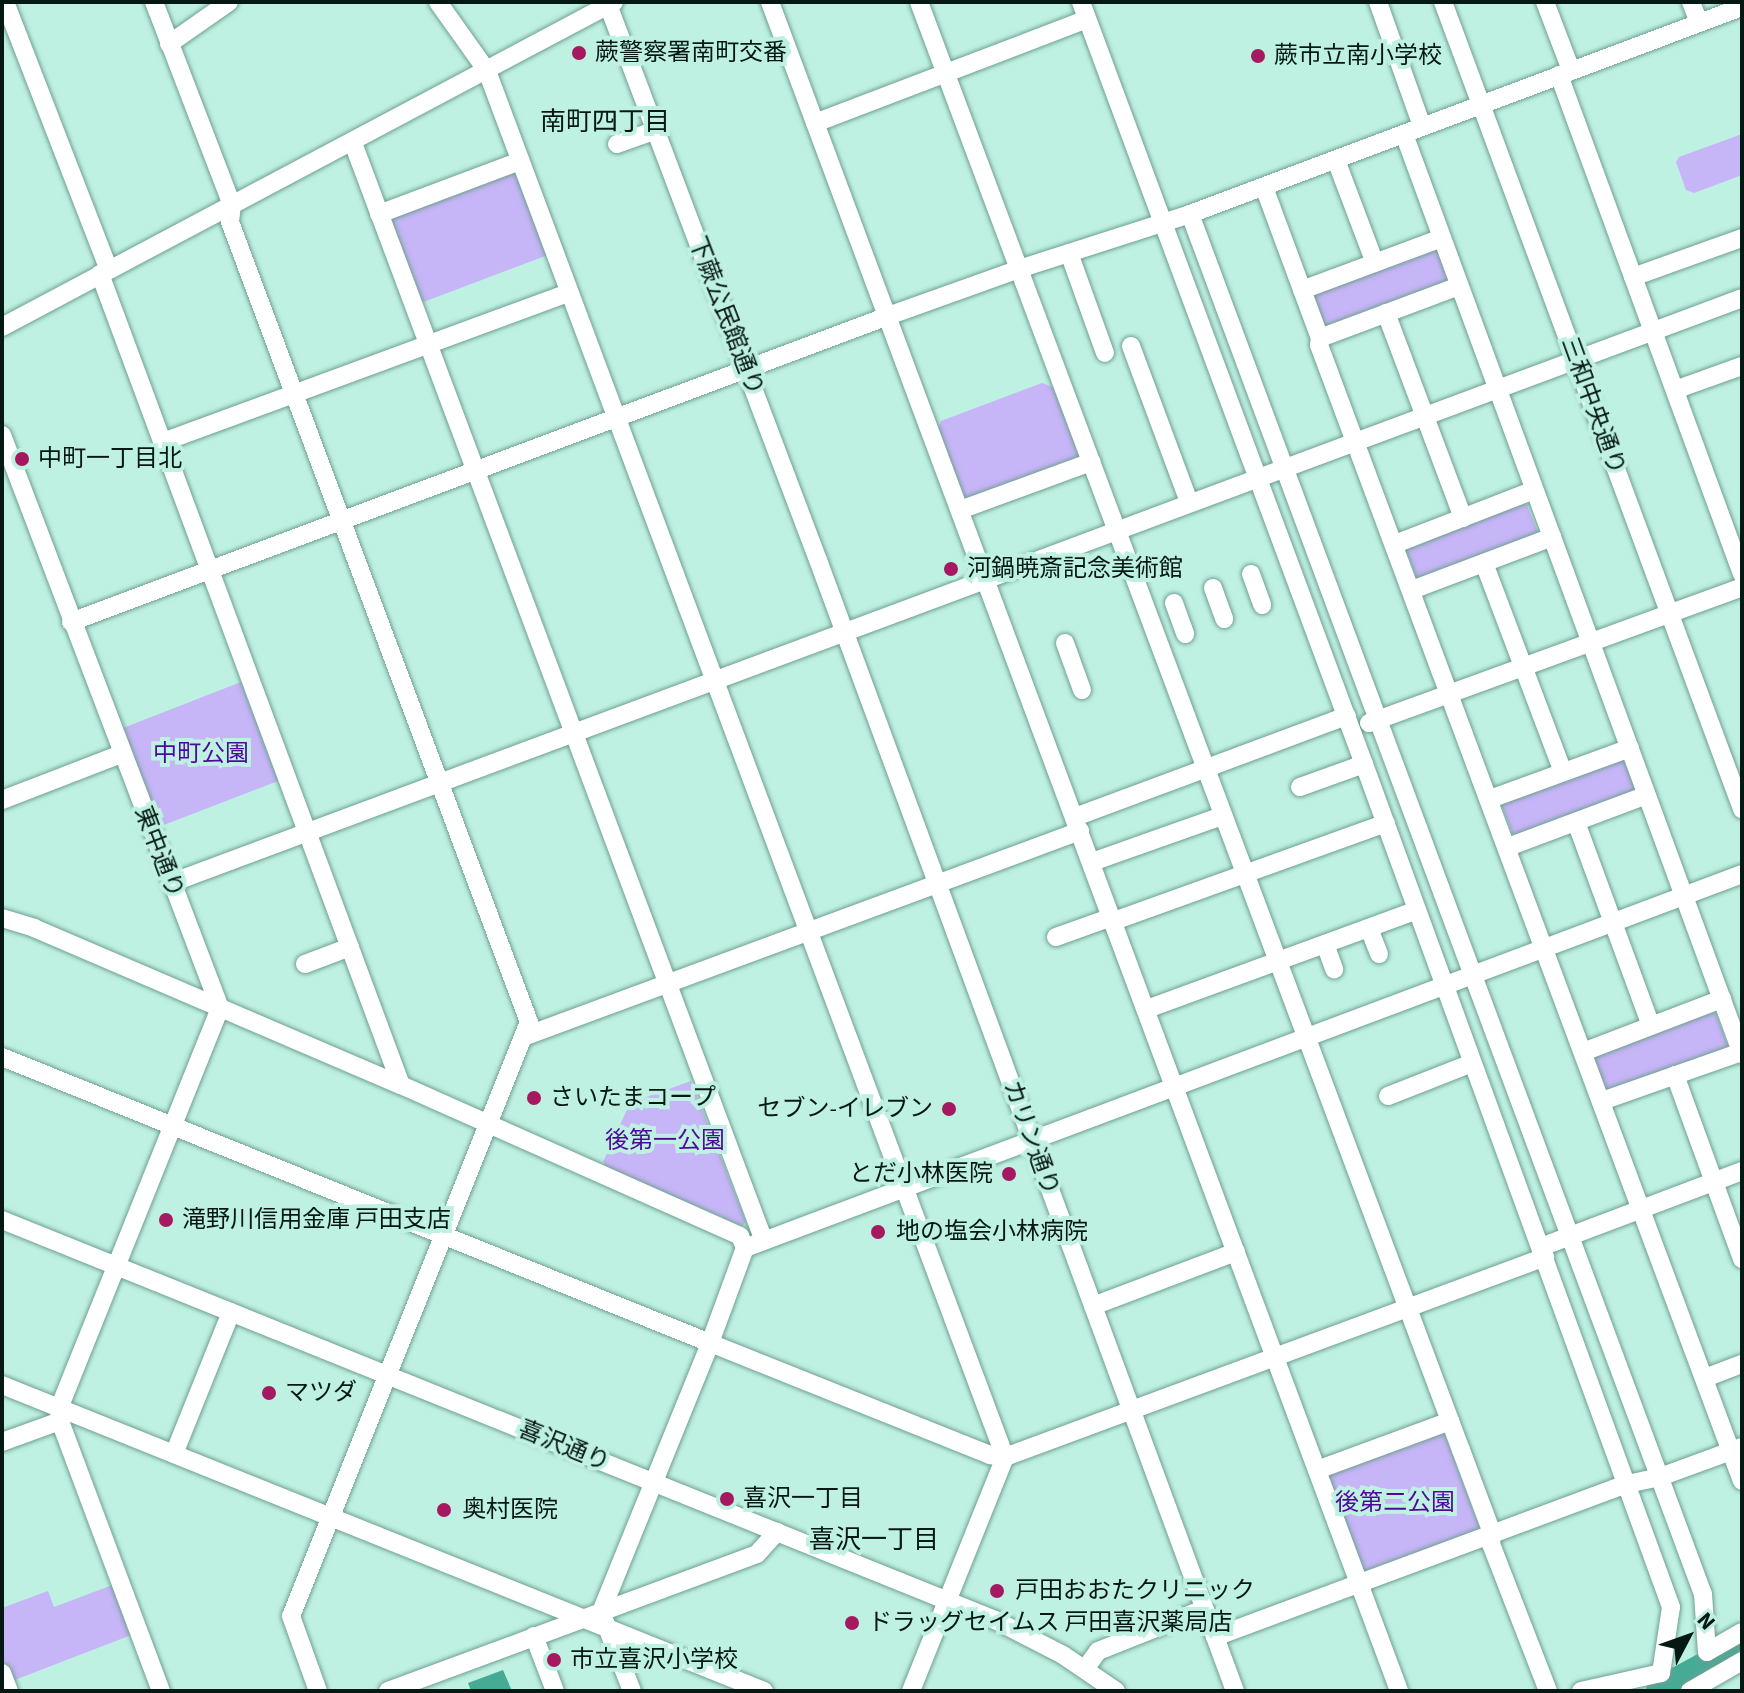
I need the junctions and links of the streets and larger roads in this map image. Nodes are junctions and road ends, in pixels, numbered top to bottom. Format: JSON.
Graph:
{"nodes":[{"id":1,"x":5,"y":2,"type":"edge"},
{"id":2,"x":154,"y":2,"type":"edge"},
{"id":3,"x":229,"y":2,"type":"edge"},
{"id":4,"x":438,"y":2,"type":"edge"},
{"id":5,"x":770,"y":2,"type":"edge"},
{"id":6,"x":919,"y":2,"type":"edge"},
{"id":7,"x":1378,"y":2,"type":"edge"},
{"id":8,"x":1443,"y":2,"type":"edge"},
{"id":9,"x":1545,"y":2,"type":"edge"},
{"id":10,"x":1691,"y":2,"type":"edge"},
{"id":11,"x":610,"y":3,"type":"edge"},
{"id":12,"x":1742,"y":7,"type":"edge"},
{"id":13,"x":1084,"y":10,"type":"edge"},
{"id":14,"x":1699,"y":23,"type":"junction"},
{"id":15,"x":169,"y":44,"type":"junction"},
{"id":16,"x":487,"y":71,"type":"junction"},
{"id":17,"x":944,"y":72,"type":"junction"},
{"id":18,"x":1565,"y":72,"type":"junction"},
{"id":19,"x":1481,"y":104,"type":"junction"},
{"id":20,"x":815,"y":123,"type":"junction"},
{"id":21,"x":1422,"y":126,"type":"junction"},
{"id":22,"x":656,"y":130,"type":"junction"},
{"id":23,"x":1404,"y":134,"type":"junction"},
{"id":24,"x":353,"y":143,"type":"junction"},
{"id":25,"x":617,"y":144,"type":"dead end"},
{"id":26,"x":1336,"y":160,"type":"junction"},
{"id":27,"x":520,"y":161,"type":"junction"},
{"id":28,"x":1264,"y":187,"type":"junction"},
{"id":29,"x":232,"y":205,"type":"junction"},
{"id":30,"x":379,"y":214,"type":"junction"},
{"id":31,"x":1190,"y":214,"type":"junction"},
{"id":32,"x":1163,"y":223,"type":"junction"},
{"id":33,"x":1442,"y":238,"type":"junction"},
{"id":34,"x":1742,"y":238,"type":"edge"},
{"id":35,"x":1069,"y":253,"type":"junction"},
{"id":36,"x":1375,"y":263,"type":"junction"},
{"id":37,"x":1019,"y":269,"type":"junction"},
{"id":38,"x":104,"y":272,"type":"junction"},
{"id":39,"x":1633,"y":277,"type":"junction"},
{"id":40,"x":1459,"y":286,"type":"junction"},
{"id":41,"x":1302,"y":290,"type":"junction"},
{"id":42,"x":569,"y":293,"type":"junction"},
{"id":43,"x":1742,"y":298,"type":"edge"},
{"id":44,"x":1386,"y":313,"type":"junction"},
{"id":45,"x":888,"y":316,"type":"junction"},
{"id":46,"x":2,"y":327,"type":"edge"},
{"id":47,"x":1654,"y":331,"type":"junction"},
{"id":48,"x":1320,"y":338,"type":"junction"},
{"id":49,"x":428,"y":344,"type":"junction"},
{"id":50,"x":1131,"y":346,"type":"dead end"},
{"id":51,"x":1105,"y":353,"type":"dead end"},
{"id":52,"x":1576,"y":359,"type":"junction"},
{"id":53,"x":1742,"y":366,"type":"edge"},
{"id":54,"x":746,"y":368,"type":"junction"},
{"id":55,"x":1497,"y":389,"type":"junction"},
{"id":56,"x":1675,"y":390,"type":"junction"},
{"id":57,"x":295,"y":395,"type":"junction"},
{"id":58,"x":1425,"y":416,"type":"junction"},
{"id":59,"x":616,"y":419,"type":"junction"},
{"id":60,"x":2,"y":435,"type":"edge"},
{"id":61,"x":163,"y":442,"type":"junction"},
{"id":62,"x":1355,"y":442,"type":"junction"},
{"id":63,"x":1091,"y":462,"type":"junction"},
{"id":64,"x":1286,"y":468,"type":"junction"},
{"id":65,"x":476,"y":471,"type":"junction"},
{"id":66,"x":1257,"y":478,"type":"junction"},
{"id":67,"x":1534,"y":490,"type":"junction"},
{"id":68,"x":1189,"y":502,"type":"junction"},
{"id":69,"x":960,"y":510,"type":"junction"},
{"id":70,"x":1463,"y":518,"type":"junction"},
{"id":71,"x":342,"y":521,"type":"junction"},
{"id":72,"x":1116,"y":529,"type":"junction"},
{"id":73,"x":1552,"y":537,"type":"junction"},
{"id":74,"x":1395,"y":544,"type":"junction"},
{"id":75,"x":1484,"y":563,"type":"junction"},
{"id":76,"x":209,"y":568,"type":"junction"},
{"id":77,"x":1251,"y":574,"type":"dead end"},
{"id":78,"x":1742,"y":574,"type":"edge"},
{"id":79,"x":985,"y":577,"type":"junction"},
{"id":80,"x":1742,"y":587,"type":"edge"},
{"id":81,"x":1213,"y":588,"type":"dead end"},
{"id":82,"x":1412,"y":590,"type":"junction"},
{"id":83,"x":1174,"y":603,"type":"dead end"},
{"id":84,"x":1262,"y":605,"type":"dead end"},
{"id":85,"x":1670,"y":614,"type":"junction"},
{"id":86,"x":1224,"y":619,"type":"dead end"},
{"id":87,"x":71,"y":622,"type":"junction"},
{"id":88,"x":844,"y":631,"type":"junction"},
{"id":89,"x":1185,"y":634,"type":"dead end"},
{"id":90,"x":1591,"y":642,"type":"junction"},
{"id":91,"x":1065,"y":643,"type":"dead end"},
{"id":92,"x":1522,"y":668,"type":"junction"},
{"id":93,"x":715,"y":679,"type":"junction"},
{"id":94,"x":1082,"y":690,"type":"dead end"},
{"id":95,"x":1451,"y":694,"type":"junction"},
{"id":96,"x":1378,"y":720,"type":"junction"},
{"id":97,"x":1349,"y":722,"type":"junction"},
{"id":98,"x":572,"y":734,"type":"junction"},
{"id":99,"x":1630,"y":748,"type":"junction"},
{"id":100,"x":121,"y":754,"type":"junction"},
{"id":101,"x":1364,"y":764,"type":"junction"},
{"id":102,"x":1206,"y":769,"type":"junction"},
{"id":103,"x":1563,"y":772,"type":"junction"},
{"id":104,"x":440,"y":781,"type":"junction"},
{"id":105,"x":1300,"y":787,"type":"dead end"},
{"id":106,"x":1647,"y":795,"type":"junction"},
{"id":107,"x":1490,"y":799,"type":"junction"},
{"id":108,"x":2,"y":800,"type":"edge"},
{"id":109,"x":1742,"y":809,"type":"edge"},
{"id":110,"x":1222,"y":816,"type":"junction"},
{"id":111,"x":1576,"y":822,"type":"junction"},
{"id":112,"x":1386,"y":823,"type":"junction"},
{"id":113,"x":1078,"y":824,"type":"junction"},
{"id":114,"x":308,"y":832,"type":"junction"},
{"id":115,"x":1508,"y":847,"type":"junction"},
{"id":116,"x":1092,"y":862,"type":"junction"},
{"id":117,"x":1742,"y":874,"type":"edge"},
{"id":118,"x":1244,"y":875,"type":"junction"},
{"id":119,"x":171,"y":883,"type":"junction"},
{"id":120,"x":937,"y":883,"type":"junction"},
{"id":121,"x":1684,"y":896,"type":"junction"},
{"id":122,"x":1415,"y":911,"type":"junction"},
{"id":123,"x":2,"y":918,"type":"edge"},
{"id":124,"x":1113,"y":919,"type":"junction"},
{"id":125,"x":1613,"y":922,"type":"junction"},
{"id":126,"x":1369,"y":928,"type":"junction"},
{"id":127,"x":808,"y":931,"type":"junction"},
{"id":128,"x":1056,"y":937,"type":"dead end"},
{"id":129,"x":1325,"y":944,"type":"junction"},
{"id":130,"x":350,"y":947,"type":"junction"},
{"id":131,"x":1544,"y":948,"type":"junction"},
{"id":132,"x":1379,"y":954,"type":"dead end"},
{"id":133,"x":1278,"y":962,"type":"junction"},
{"id":134,"x":305,"y":964,"type":"dead end"},
{"id":135,"x":1334,"y":969,"type":"dead end"},
{"id":136,"x":1473,"y":974,"type":"junction"},
{"id":137,"x":665,"y":985,"type":"junction"},
{"id":138,"x":1443,"y":985,"type":"junction"},
{"id":139,"x":1722,"y":999,"type":"junction"},
{"id":140,"x":220,"y":1008,"type":"junction"},
{"id":141,"x":1147,"y":1009,"type":"junction"},
{"id":142,"x":1651,"y":1026,"type":"junction"},
{"id":143,"x":523,"y":1037,"type":"junction"},
{"id":144,"x":1305,"y":1037,"type":"junction"},
{"id":145,"x":1583,"y":1052,"type":"junction"},
{"id":146,"x":1742,"y":1053,"type":"edge"},
{"id":147,"x":2,"y":1057,"type":"edge"},
{"id":148,"x":1472,"y":1063,"type":"junction"},
{"id":149,"x":1675,"y":1075,"type":"junction"},
{"id":150,"x":401,"y":1085,"type":"junction"},
{"id":151,"x":1173,"y":1086,"type":"junction"},
{"id":152,"x":1388,"y":1096,"type":"dead end"},
{"id":153,"x":1602,"y":1101,"type":"junction"},
{"id":154,"x":487,"y":1123,"type":"junction"},
{"id":155,"x":175,"y":1126,"type":"junction"},
{"id":156,"x":1032,"y":1139,"type":"junction"},
{"id":157,"x":1742,"y":1171,"type":"edge"},
{"id":158,"x":1713,"y":1182,"type":"junction"},
{"id":159,"x":902,"y":1188,"type":"junction"},
{"id":160,"x":1643,"y":1208,"type":"junction"},
{"id":161,"x":2,"y":1220,"type":"edge"},
{"id":162,"x":444,"y":1235,"type":"junction"},
{"id":163,"x":1570,"y":1236,"type":"junction"},
{"id":164,"x":764,"y":1241,"type":"junction"},
{"id":165,"x":745,"y":1248,"type":"junction"},
{"id":166,"x":1236,"y":1252,"type":"junction"},
{"id":167,"x":1543,"y":1252,"type":"junction"},
{"id":168,"x":1742,"y":1259,"type":"edge"},
{"id":169,"x":119,"y":1266,"type":"junction"},
{"id":170,"x":1093,"y":1306,"type":"junction"},
{"id":171,"x":1407,"y":1308,"type":"junction"},
{"id":172,"x":231,"y":1312,"type":"junction"},
{"id":173,"x":710,"y":1343,"type":"junction"},
{"id":174,"x":1275,"y":1357,"type":"junction"},
{"id":175,"x":1742,"y":1364,"type":"edge"},
{"id":176,"x":386,"y":1374,"type":"junction"},
{"id":177,"x":1705,"y":1378,"type":"junction"},
{"id":178,"x":2,"y":1385,"type":"edge"},
{"id":179,"x":1132,"y":1411,"type":"junction"},
{"id":180,"x":60,"y":1415,"type":"junction"},
{"id":181,"x":1450,"y":1421,"type":"junction"},
{"id":182,"x":2,"y":1442,"type":"edge"},
{"id":183,"x":1737,"y":1449,"type":"edge"},
{"id":184,"x":174,"y":1454,"type":"junction"},
{"id":185,"x":1005,"y":1457,"type":"junction"},
{"id":186,"x":1317,"y":1470,"type":"junction"},
{"id":187,"x":1660,"y":1477,"type":"junction"},
{"id":188,"x":1742,"y":1481,"type":"edge"},
{"id":189,"x":653,"y":1482,"type":"junction"},
{"id":190,"x":1627,"y":1484,"type":"junction"},
{"id":191,"x":330,"y":1517,"type":"junction"},
{"id":192,"x":777,"y":1532,"type":"junction"},
{"id":193,"x":1492,"y":1533,"type":"junction"},
{"id":194,"x":1359,"y":1583,"type":"junction"},
{"id":195,"x":947,"y":1600,"type":"junction"},
{"id":196,"x":1204,"y":1609,"type":"junction"},
{"id":197,"x":598,"y":1619,"type":"junction"},
{"id":198,"x":1742,"y":1632,"type":"edge"},
{"id":199,"x":534,"y":1636,"type":"junction"},
{"id":200,"x":1215,"y":1637,"type":"junction"},
{"id":201,"x":1742,"y":1661,"type":"edge"},
{"id":202,"x":1085,"y":1669,"type":"junction"},
{"id":203,"x":2,"y":1673,"type":"edge"},
{"id":204,"x":1661,"y":1673,"type":"junction"},
{"id":205,"x":1112,"y":1690,"type":"edge"},
{"id":206,"x":9,"y":1691,"type":"edge"},
{"id":207,"x":161,"y":1691,"type":"edge"},
{"id":208,"x":318,"y":1691,"type":"edge"},
{"id":209,"x":388,"y":1691,"type":"edge"},
{"id":210,"x":555,"y":1691,"type":"edge"},
{"id":211,"x":632,"y":1691,"type":"edge"},
{"id":212,"x":764,"y":1691,"type":"edge"},
{"id":213,"x":911,"y":1691,"type":"edge"},
{"id":214,"x":1235,"y":1691,"type":"edge"},
{"id":215,"x":1399,"y":1691,"type":"edge"},
{"id":216,"x":1548,"y":1691,"type":"edge"},
{"id":217,"x":1581,"y":1691,"type":"edge"},
{"id":218,"x":1639,"y":1691,"type":"edge"},
{"id":219,"x":1690,"y":1691,"type":"edge"}],
"edges":[{"from":1,"to":38,"type":"street"},
{"from":2,"to":15,"type":"street"},
{"from":3,"to":15,"type":"street"},
{"from":4,"to":16,"type":"street"},
{"from":5,"to":20,"type":"street"},
{"from":6,"to":17,"type":"street"},
{"from":7,"to":21,"type":"street"},
{"from":8,"to":19,"type":"street","name":"三和中央通り"},
{"from":9,"to":18,"type":"street"},
{"from":10,"to":14,"type":"street"},
{"from":11,"to":16,"type":"street"},
{"from":11,"to":22,"type":"street","name":"下蕨公民館通り"},
{"from":12,"to":14,"type":"street"},
{"from":13,"to":17,"type":"street"},
{"from":13,"to":32,"type":"street"},
{"from":14,"to":18,"type":"street"},
{"from":15,"to":29,"type":"street"},
{"from":16,"to":24,"type":"street"},
{"from":16,"to":27,"type":"street"},
{"from":17,"to":20,"type":"street"},
{"from":17,"to":37,"type":"street"},
{"from":18,"to":19,"type":"street"},
{"from":18,"to":39,"type":"street"},
{"from":19,"to":21,"type":"street"},
{"from":19,"to":52,"type":"street","name":"三和中央通り"},
{"from":20,"to":45,"type":"street"},
{"from":21,"to":23,"type":"street"},
{"from":22,"to":25,"type":"street"},
{"from":22,"to":54,"type":"street","name":"下蕨公民館通り"},
{"from":23,"to":26,"type":"street"},
{"from":23,"to":33,"type":"street"},
{"from":24,"to":29,"type":"street"},
{"from":24,"to":30,"type":"street"},
{"from":26,"to":28,"type":"street"},
{"from":26,"to":36,"type":"street"},
{"from":27,"to":30,"type":"street"},
{"from":27,"to":42,"type":"street"},
{"from":28,"to":31,"type":"street"},
{"from":28,"to":41,"type":"street"},
{"from":29,"to":38,"type":"street"},
{"from":29,"to":57,"type":"street"},
{"from":30,"to":49,"type":"street"},
{"from":31,"to":32,"type":"street"},
{"from":31,"to":64,"type":"street"},
{"from":32,"to":35,"type":"street"},
{"from":32,"to":66,"type":"street"},
{"from":33,"to":36,"type":"street"},
{"from":33,"to":40,"type":"street"},
{"from":34,"to":39,"type":"street"},
{"from":35,"to":37,"type":"street"},
{"from":35,"to":51,"type":"street"},
{"from":36,"to":41,"type":"street"},
{"from":37,"to":45,"type":"street"},
{"from":37,"to":63,"type":"street"},
{"from":38,"to":46,"type":"street"},
{"from":38,"to":61,"type":"street"},
{"from":39,"to":47,"type":"street"},
{"from":40,"to":44,"type":"street"},
{"from":40,"to":55,"type":"street"},
{"from":41,"to":48,"type":"street"},
{"from":42,"to":49,"type":"street"},
{"from":42,"to":59,"type":"street"},
{"from":43,"to":47,"type":"street"},
{"from":44,"to":48,"type":"street"},
{"from":44,"to":58,"type":"street"},
{"from":45,"to":54,"type":"street"},
{"from":45,"to":69,"type":"street"},
{"from":47,"to":52,"type":"street"},
{"from":47,"to":56,"type":"street"},
{"from":48,"to":62,"type":"street"},
{"from":49,"to":57,"type":"street"},
{"from":49,"to":65,"type":"street"},
{"from":50,"to":68,"type":"street"},
{"from":52,"to":55,"type":"street"},
{"from":52,"to":85,"type":"street","name":"三和中央通り"},
{"from":53,"to":56,"type":"street"},
{"from":54,"to":59,"type":"street"},
{"from":54,"to":88,"type":"street","name":"下蕨公民館通り"},
{"from":55,"to":58,"type":"street"},
{"from":55,"to":67,"type":"street"},
{"from":56,"to":78,"type":"street"},
{"from":57,"to":61,"type":"street"},
{"from":57,"to":71,"type":"street"},
{"from":58,"to":62,"type":"street"},
{"from":58,"to":70,"type":"street"},
{"from":59,"to":65,"type":"street"},
{"from":59,"to":93,"type":"street"},
{"from":60,"to":87,"type":"street","name":"東中通り"},
{"from":61,"to":76,"type":"street"},
{"from":62,"to":64,"type":"street"},
{"from":62,"to":74,"type":"street"},
{"from":63,"to":69,"type":"street"},
{"from":63,"to":72,"type":"street"},
{"from":64,"to":66,"type":"street"},
{"from":64,"to":96,"type":"street"},
{"from":65,"to":71,"type":"street"},
{"from":65,"to":98,"type":"street"},
{"from":66,"to":68,"type":"street"},
{"from":66,"to":97,"type":"street"},
{"from":67,"to":70,"type":"street"},
{"from":67,"to":73,"type":"street"},
{"from":68,"to":72,"type":"street"},
{"from":69,"to":79,"type":"street"},
{"from":70,"to":74,"type":"street"},
{"from":71,"to":76,"type":"street"},
{"from":71,"to":104,"type":"street"},
{"from":72,"to":79,"type":"street"},
{"from":72,"to":102,"type":"street"},
{"from":73,"to":75,"type":"street"},
{"from":73,"to":90,"type":"street"},
{"from":74,"to":82,"type":"street"},
{"from":75,"to":82,"type":"street"},
{"from":75,"to":92,"type":"street"},
{"from":76,"to":87,"type":"street"},
{"from":76,"to":114,"type":"street"},
{"from":77,"to":84,"type":"street"},
{"from":79,"to":88,"type":"street"},
{"from":79,"to":113,"type":"street"},
{"from":80,"to":85,"type":"street"},
{"from":81,"to":86,"type":"street"},
{"from":82,"to":95,"type":"street"},
{"from":83,"to":89,"type":"street"},
{"from":85,"to":90,"type":"street"},
{"from":85,"to":109,"type":"street","name":"三和中央通り"},
{"from":87,"to":100,"type":"street","name":"東中通り"},
{"from":88,"to":93,"type":"street"},
{"from":88,"to":120,"type":"street","name":"カリン通り"},
{"from":90,"to":92,"type":"street"},
{"from":90,"to":99,"type":"street"},
{"from":91,"to":94,"type":"street"},
{"from":92,"to":95,"type":"street"},
{"from":92,"to":103,"type":"street"},
{"from":93,"to":98,"type":"street"},
{"from":93,"to":127,"type":"street"},
{"from":95,"to":96,"type":"street"},
{"from":95,"to":107,"type":"street"},
{"from":96,"to":97,"type":"street"},
{"from":96,"to":136,"type":"street"},
{"from":97,"to":101,"type":"street"},
{"from":97,"to":102,"type":"street"},
{"from":98,"to":104,"type":"street"},
{"from":98,"to":137,"type":"street"},
{"from":99,"to":103,"type":"street"},
{"from":99,"to":106,"type":"street"},
{"from":100,"to":108,"type":"street"},
{"from":100,"to":119,"type":"street","name":"東中通り"},
{"from":101,"to":105,"type":"street"},
{"from":101,"to":112,"type":"street"},
{"from":102,"to":110,"type":"street"},
{"from":102,"to":113,"type":"street"},
{"from":103,"to":107,"type":"street"},
{"from":104,"to":114,"type":"street"},
{"from":104,"to":143,"type":"street"},
{"from":106,"to":111,"type":"street"},
{"from":106,"to":121,"type":"street"},
{"from":107,"to":115,"type":"street"},
{"from":110,"to":116,"type":"street"},
{"from":110,"to":118,"type":"street"},
{"from":111,"to":115,"type":"street"},
{"from":111,"to":125,"type":"street"},
{"from":112,"to":118,"type":"street"},
{"from":112,"to":122,"type":"street"},
{"from":113,"to":116,"type":"street"},
{"from":113,"to":120,"type":"street"},
{"from":114,"to":119,"type":"street"},
{"from":114,"to":130,"type":"street"},
{"from":115,"to":131,"type":"street"},
{"from":116,"to":124,"type":"street"},
{"from":117,"to":121,"type":"street"},
{"from":118,"to":124,"type":"street"},
{"from":118,"to":133,"type":"street"},
{"from":119,"to":140,"type":"street","name":"東中通り"},
{"from":120,"to":127,"type":"street"},
{"from":120,"to":156,"type":"street","name":"カリン通り"},
{"from":121,"to":125,"type":"street"},
{"from":121,"to":139,"type":"street"},
{"from":122,"to":126,"type":"street"},
{"from":122,"to":138,"type":"street"},
{"from":123,"to":140,"type":"street"},
{"from":124,"to":128,"type":"street"},
{"from":124,"to":141,"type":"street"},
{"from":125,"to":131,"type":"street"},
{"from":125,"to":142,"type":"street"},
{"from":126,"to":129,"type":"street"},
{"from":126,"to":132,"type":"street"},
{"from":127,"to":137,"type":"street"},
{"from":127,"to":159,"type":"street"},
{"from":129,"to":133,"type":"street"},
{"from":129,"to":135,"type":"street"},
{"from":130,"to":134,"type":"street"},
{"from":130,"to":150,"type":"street"},
{"from":131,"to":136,"type":"street"},
{"from":131,"to":145,"type":"street"},
{"from":133,"to":141,"type":"street"},
{"from":133,"to":144,"type":"street"},
{"from":136,"to":138,"type":"street"},
{"from":136,"to":163,"type":"street"},
{"from":137,"to":143,"type":"street"},
{"from":137,"to":164,"type":"street"},
{"from":138,"to":144,"type":"street"},
{"from":138,"to":148,"type":"street"},
{"from":139,"to":142,"type":"street"},
{"from":139,"to":146,"type":"street"},
{"from":140,"to":150,"type":"street"},
{"from":140,"to":155,"type":"street"},
{"from":141,"to":151,"type":"street"},
{"from":142,"to":145,"type":"street"},
{"from":143,"to":154,"type":"street"},
{"from":144,"to":151,"type":"street"},
{"from":144,"to":171,"type":"street"},
{"from":145,"to":153,"type":"street"},
{"from":146,"to":149,"type":"street"},
{"from":147,"to":155,"type":"street"},
{"from":148,"to":152,"type":"street"},
{"from":148,"to":167,"type":"street"},
{"from":149,"to":153,"type":"street"},
{"from":149,"to":158,"type":"street"},
{"from":150,"to":154,"type":"street"},
{"from":151,"to":156,"type":"street"},
{"from":151,"to":166,"type":"street"},
{"from":153,"to":160,"type":"street"},
{"from":154,"to":162,"type":"street"},
{"from":154,"to":165,"type":"street"},
{"from":155,"to":162,"type":"street"},
{"from":155,"to":169,"type":"street"},
{"from":156,"to":159,"type":"street"},
{"from":156,"to":170,"type":"street","name":"カリン通り"},
{"from":157,"to":158,"type":"street"},
{"from":158,"to":160,"type":"street"},
{"from":158,"to":168,"type":"street"},
{"from":159,"to":164,"type":"street"},
{"from":159,"to":185,"type":"street"},
{"from":160,"to":163,"type":"street"},
{"from":160,"to":177,"type":"street"},
{"from":161,"to":169,"type":"street","name":"喜沢通り"},
{"from":162,"to":173,"type":"street"},
{"from":162,"to":176,"type":"street"},
{"from":163,"to":167,"type":"street"},
{"from":163,"to":187,"type":"street"},
{"from":164,"to":165,"type":"street"},
{"from":165,"to":173,"type":"street"},
{"from":166,"to":170,"type":"street"},
{"from":166,"to":174,"type":"street"},
{"from":167,"to":171,"type":"street"},
{"from":167,"to":190,"type":"street"},
{"from":169,"to":172,"type":"street","name":"喜沢通り"},
{"from":169,"to":180,"type":"street"},
{"from":170,"to":179,"type":"street","name":"カリン通り"},
{"from":171,"to":174,"type":"street"},
{"from":171,"to":181,"type":"street"},
{"from":172,"to":176,"type":"street","name":"喜沢通り"},
{"from":172,"to":184,"type":"street"},
{"from":173,"to":185,"type":"street"},
{"from":173,"to":189,"type":"street"},
{"from":174,"to":179,"type":"street"},
{"from":174,"to":186,"type":"street"},
{"from":175,"to":177,"type":"street"},
{"from":176,"to":189,"type":"street","name":"喜沢通り"},
{"from":176,"to":191,"type":"street"},
{"from":177,"to":183,"type":"street"},
{"from":178,"to":180,"type":"street"},
{"from":179,"to":185,"type":"street"},
{"from":179,"to":196,"type":"street","name":"カリン通り"},
{"from":180,"to":182,"type":"street"},
{"from":180,"to":184,"type":"street"},
{"from":180,"to":207,"type":"street"},
{"from":181,"to":186,"type":"street"},
{"from":181,"to":193,"type":"street"},
{"from":183,"to":187,"type":"street"},
{"from":183,"to":188,"type":"street"},
{"from":184,"to":191,"type":"street"},
{"from":185,"to":195,"type":"street"},
{"from":186,"to":194,"type":"street"},
{"from":187,"to":190,"type":"street"},
{"from":187,"to":198,"type":"street"},
{"from":189,"to":192,"type":"street","name":"喜沢通り"},
{"from":189,"to":197,"type":"street"},
{"from":190,"to":193,"type":"street"},
{"from":190,"to":204,"type":"street"},
{"from":191,"to":197,"type":"street"},
{"from":191,"to":208,"type":"street"},
{"from":192,"to":195,"type":"street","name":"喜沢通り"},
{"from":192,"to":197,"type":"street"},
{"from":193,"to":194,"type":"street"},
{"from":193,"to":216,"type":"street"},
{"from":194,"to":200,"type":"street"},
{"from":194,"to":215,"type":"street"},
{"from":195,"to":202,"type":"street","name":"喜沢通り"},
{"from":195,"to":213,"type":"street"},
{"from":196,"to":200,"type":"street","name":"カリン通り"},
{"from":196,"to":202,"type":"street"},
{"from":197,"to":199,"type":"street"},
{"from":197,"to":211,"type":"street"},
{"from":197,"to":212,"type":"street"},
{"from":199,"to":209,"type":"street"},
{"from":199,"to":210,"type":"street"},
{"from":200,"to":214,"type":"street","name":"カリン通り"},
{"from":201,"to":219,"type":"street"},
{"from":202,"to":205,"type":"street","name":"喜沢通り"},
{"from":203,"to":206,"type":"street"},
{"from":204,"to":217,"type":"street"},
{"from":204,"to":218,"type":"street"}]}
